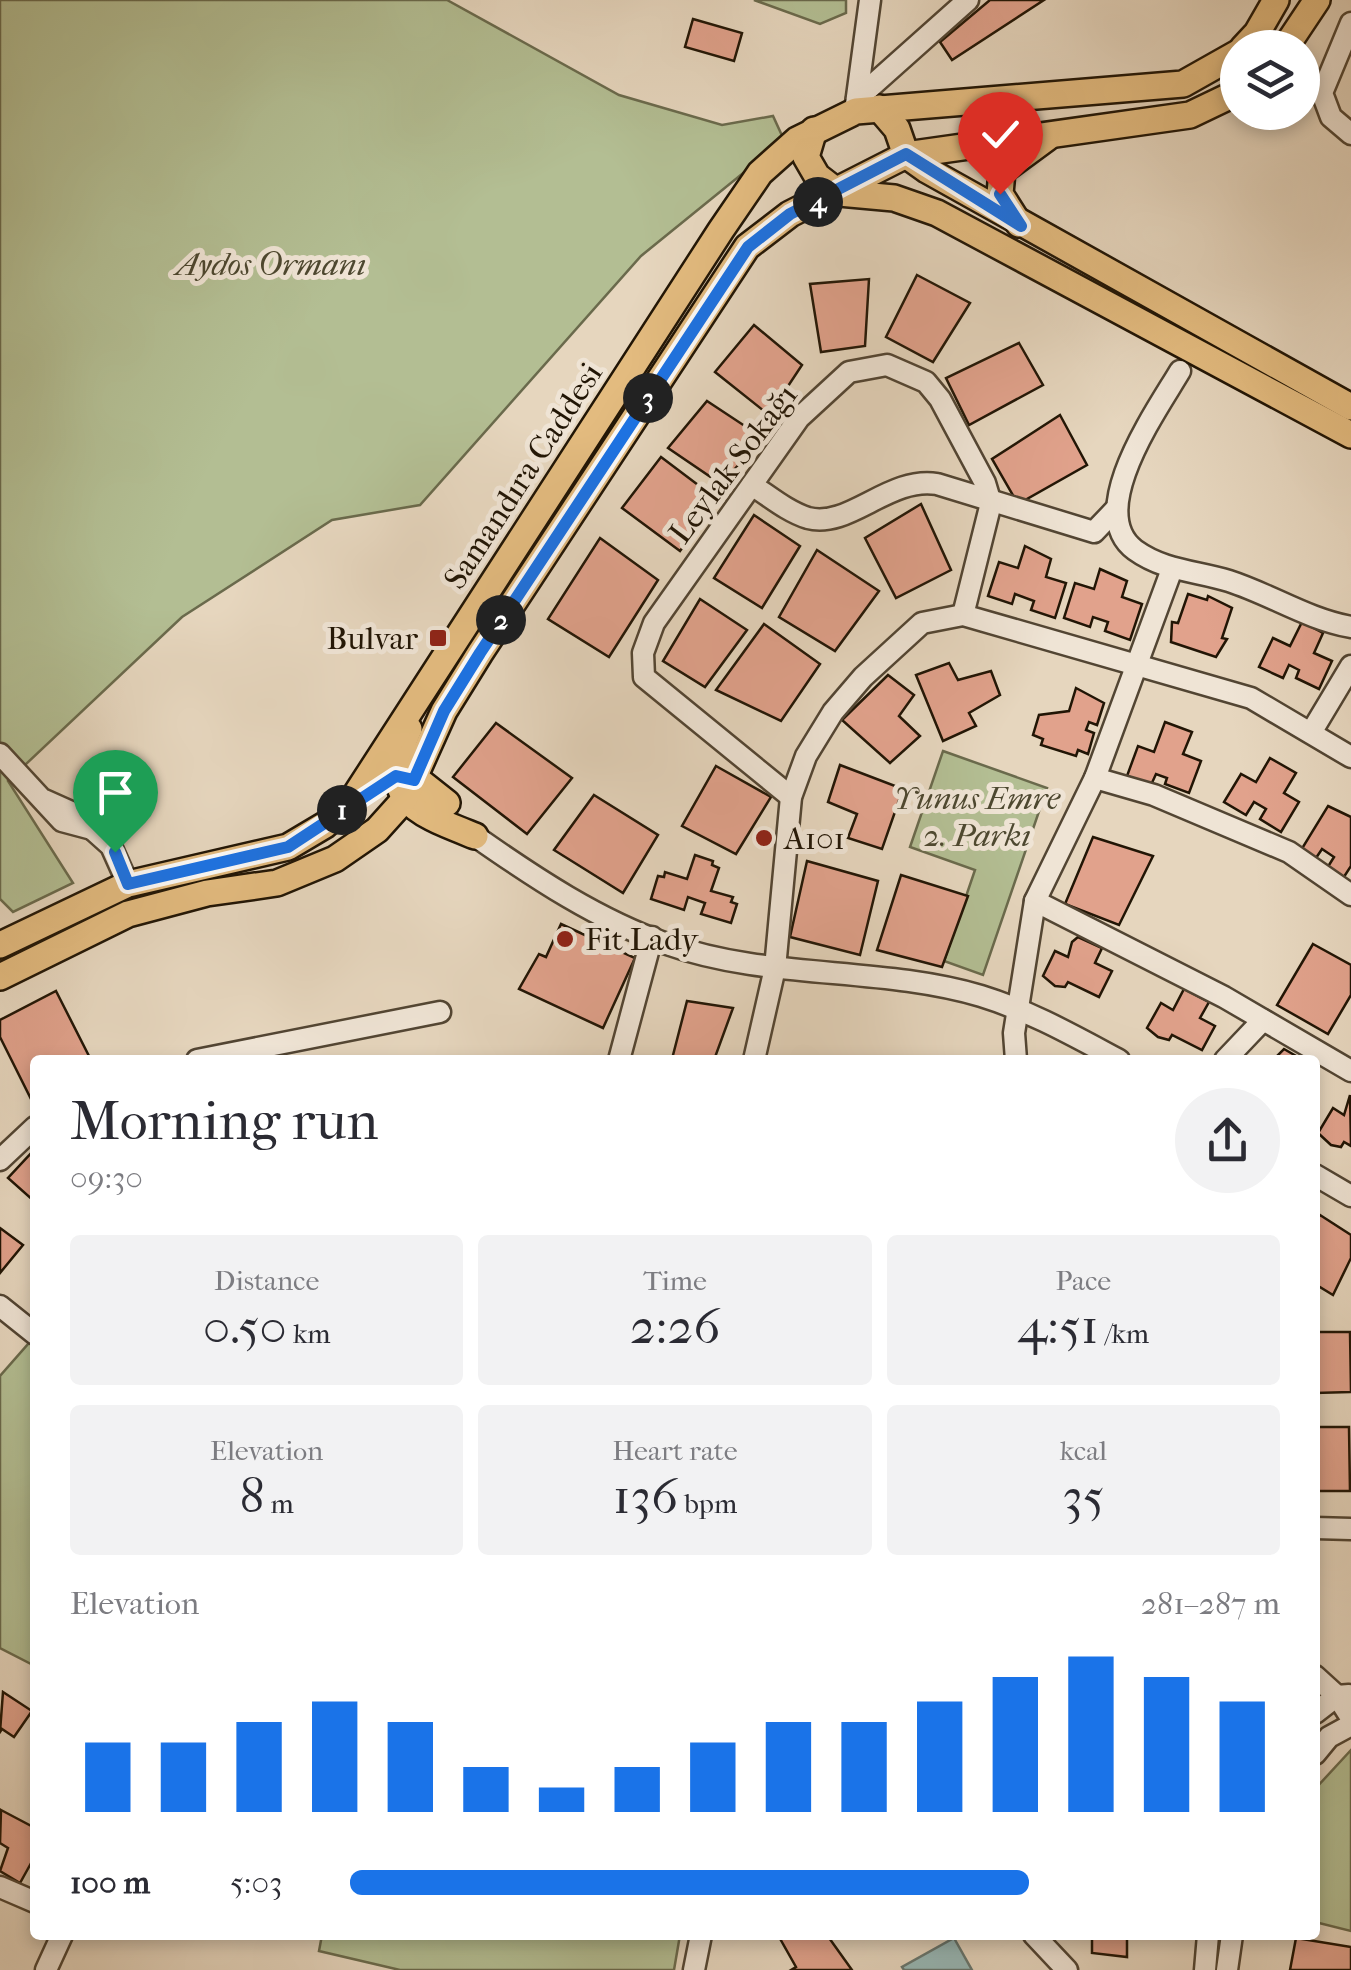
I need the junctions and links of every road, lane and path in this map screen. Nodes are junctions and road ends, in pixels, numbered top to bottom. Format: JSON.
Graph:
{"nodes":[{"id":1,"x":870,"y":0,"type":"edge"},
{"id":2,"x":968,"y":0,"type":"edge"},
{"id":3,"x":1276,"y":0,"type":"edge"},
{"id":4,"x":1316,"y":0,"type":"edge"},
{"id":5,"x":1351,"y":23,"type":"edge"},
{"id":6,"x":1260,"y":30,"type":"edge"},
{"id":7,"x":1297,"y":30,"type":"edge"},
{"id":8,"x":1220,"y":63,"type":"edge"},
{"id":9,"x":1220,"y":101,"type":"edge"},
{"id":10,"x":864,"y":106,"type":"junction"},
{"id":11,"x":814,"y":130,"type":"junction"},
{"id":12,"x":1056,"y":133,"type":"junction"},
{"id":13,"x":1351,"y":134,"type":"edge"},
{"id":14,"x":906,"y":154,"type":"junction"},
{"id":15,"x":840,"y":193,"type":"junction"},
{"id":16,"x":1021,"y":226,"type":"junction"},
{"id":17,"x":1180,"y":371,"type":"dead end"},
{"id":18,"x":1351,"y":406,"type":"edge"},
{"id":19,"x":1351,"y":435,"type":"edge"},
{"id":20,"x":752,"y":486,"type":"junction"},
{"id":21,"x":991,"y":503,"type":"junction"},
{"id":22,"x":1115,"y":510,"type":"junction"},
{"id":23,"x":1172,"y":569,"type":"junction"},
{"id":24,"x":963,"y":615,"type":"junction"},
{"id":25,"x":1351,"y":627,"type":"edge"},
{"id":26,"x":1135,"y":665,"type":"junction"},
{"id":27,"x":1351,"y":666,"type":"edge"},
{"id":28,"x":435,"y":671,"type":"junction"},
{"id":29,"x":1312,"y":731,"type":"junction"},
{"id":30,"x":0,"y":754,"type":"edge"},
{"id":31,"x":426,"y":756,"type":"junction"},
{"id":32,"x":1351,"y":758,"type":"edge"},
{"id":33,"x":1095,"y":778,"type":"junction"},
{"id":34,"x":409,"y":793,"type":"junction"},
{"id":35,"x":791,"y":798,"type":"junction"},
{"id":36,"x":351,"y":802,"type":"junction"},
{"id":37,"x":448,"y":804,"type":"junction"},
{"id":38,"x":475,"y":836,"type":"junction"},
{"id":39,"x":128,"y":884,"type":"junction"},
{"id":40,"x":1351,"y":895,"type":"edge"},
{"id":41,"x":1035,"y":902,"type":"junction"},
{"id":42,"x":652,"y":937,"type":"junction"},
{"id":43,"x":0,"y":945,"type":"edge"},
{"id":44,"x":775,"y":968,"type":"junction"},
{"id":45,"x":0,"y":976,"type":"edge"},
{"id":46,"x":1017,"y":1010,"type":"junction"},
{"id":47,"x":440,"y":1012,"type":"dead end"},
{"id":48,"x":1264,"y":1020,"type":"junction"},
{"id":49,"x":223,"y":1055,"type":"edge"},
{"id":50,"x":619,"y":1055,"type":"edge"},
{"id":51,"x":755,"y":1055,"type":"edge"},
{"id":52,"x":1016,"y":1055,"type":"edge"},
{"id":53,"x":1109,"y":1055,"type":"edge"},
{"id":54,"x":1230,"y":1055,"type":"edge"},
{"id":55,"x":1351,"y":1071,"type":"edge"},
{"id":56,"x":30,"y":1132,"type":"edge"},
{"id":57,"x":0,"y":1160,"type":"edge"},
{"id":58,"x":1320,"y":1185,"type":"edge"},
{"id":59,"x":1351,"y":1196,"type":"edge"},
{"id":60,"x":0,"y":1306,"type":"edge"},
{"id":61,"x":30,"y":1330,"type":"edge"},
{"id":62,"x":1320,"y":1528,"type":"edge"},
{"id":63,"x":1351,"y":1528,"type":"edge"},
{"id":64,"x":1320,"y":1679,"type":"edge"},
{"id":65,"x":1344,"y":1695,"type":"edge"},
{"id":66,"x":1320,"y":1710,"type":"edge"},
{"id":67,"x":1351,"y":1722,"type":"edge"},
{"id":68,"x":1320,"y":1748,"type":"edge"},
{"id":69,"x":0,"y":1887,"type":"edge"},
{"id":70,"x":30,"y":1900,"type":"edge"},
{"id":71,"x":60,"y":1940,"type":"edge"},
{"id":72,"x":700,"y":1940,"type":"edge"},
{"id":73,"x":1039,"y":1940,"type":"edge"},
{"id":74,"x":1208,"y":1940,"type":"edge"},
{"id":75,"x":1231,"y":1940,"type":"edge"},
{"id":76,"x":51,"y":1968,"type":"edge"},
{"id":77,"x":694,"y":1970,"type":"edge"},
{"id":78,"x":1068,"y":1970,"type":"edge"},
{"id":79,"x":1206,"y":1970,"type":"edge"},
{"id":80,"x":1227,"y":1970,"type":"edge"}],
"edges":[{"from":1,"to":10,"type":"street"},
{"from":2,"to":10,"type":"street"},
{"from":3,"to":6,"type":"main road"},
{"from":4,"to":7,"type":"main road"},
{"from":5,"to":13,"type":"street"},
{"from":8,"to":10,"type":"main road","name":"Samandıra Caddesi"},
{"from":9,"to":12,"type":"main road","name":"Samandıra Caddesi"},
{"from":10,"to":11,"type":"main road","name":"Samandıra Caddesi"},
{"from":10,"to":14,"type":"main road"},
{"from":11,"to":15,"type":"main road"},
{"from":11,"to":28,"type":"main road","name":"Samandıra Caddesi"},
{"from":12,"to":14,"type":"main road","name":"Samandıra Caddesi"},
{"from":12,"to":16,"type":"main road"},
{"from":14,"to":15,"type":"main road","name":"Samandıra Caddesi"},
{"from":14,"to":16,"type":"main road"},
{"from":15,"to":19,"type":"main road"},
{"from":15,"to":31,"type":"main road","name":"Samandıra Caddesi"},
{"from":16,"to":18,"type":"main road"},
{"from":17,"to":22,"type":"street"},
{"from":20,"to":21,"type":"street"},
{"from":20,"to":21,"type":"street","name":"Leylak Sokağı"},
{"from":20,"to":35,"type":"street","name":"Leylak Sokağı"},
{"from":21,"to":22,"type":"street"},
{"from":21,"to":24,"type":"street"},
{"from":22,"to":23,"type":"street"},
{"from":23,"to":25,"type":"street"},
{"from":23,"to":26,"type":"street"},
{"from":24,"to":26,"type":"street"},
{"from":24,"to":35,"type":"street"},
{"from":26,"to":29,"type":"street"},
{"from":26,"to":33,"type":"street"},
{"from":27,"to":29,"type":"street"},
{"from":28,"to":34,"type":"main road"},
{"from":28,"to":36,"type":"main road","name":"Samandıra Caddesi"},
{"from":29,"to":32,"type":"street"},
{"from":30,"to":39,"type":"street"},
{"from":31,"to":34,"type":"main road","name":"Samandıra Caddesi"},
{"from":31,"to":37,"type":"main road"},
{"from":33,"to":40,"type":"street"},
{"from":33,"to":41,"type":"street"},
{"from":34,"to":36,"type":"main road"},
{"from":34,"to":37,"type":"main road"},
{"from":34,"to":38,"type":"main road"},
{"from":34,"to":45,"type":"main road","name":"Samandıra Caddesi"},
{"from":35,"to":44,"type":"street"},
{"from":36,"to":39,"type":"main road","name":"Samandıra Caddesi"},
{"from":37,"to":38,"type":"main road"},
{"from":38,"to":42,"type":"street"},
{"from":39,"to":43,"type":"main road","name":"Samandıra Caddesi"},
{"from":41,"to":46,"type":"street"},
{"from":41,"to":48,"type":"street"},
{"from":42,"to":44,"type":"street"},
{"from":42,"to":50,"type":"street"},
{"from":44,"to":46,"type":"street"},
{"from":44,"to":51,"type":"street"},
{"from":46,"to":52,"type":"street"},
{"from":46,"to":53,"type":"street"},
{"from":47,"to":49,"type":"street"},
{"from":48,"to":54,"type":"street"},
{"from":48,"to":55,"type":"street"},
{"from":56,"to":57,"type":"street"},
{"from":58,"to":59,"type":"street"},
{"from":60,"to":61,"type":"street"},
{"from":62,"to":63,"type":"street"},
{"from":64,"to":65,"type":"street"},
{"from":65,"to":66,"type":"street"},
{"from":65,"to":67,"type":"street"},
{"from":67,"to":68,"type":"street"},
{"from":69,"to":70,"type":"street"},
{"from":71,"to":76,"type":"street"},
{"from":72,"to":77,"type":"street"},
{"from":73,"to":78,"type":"street"},
{"from":74,"to":79,"type":"street"},
{"from":75,"to":80,"type":"street"}]}
